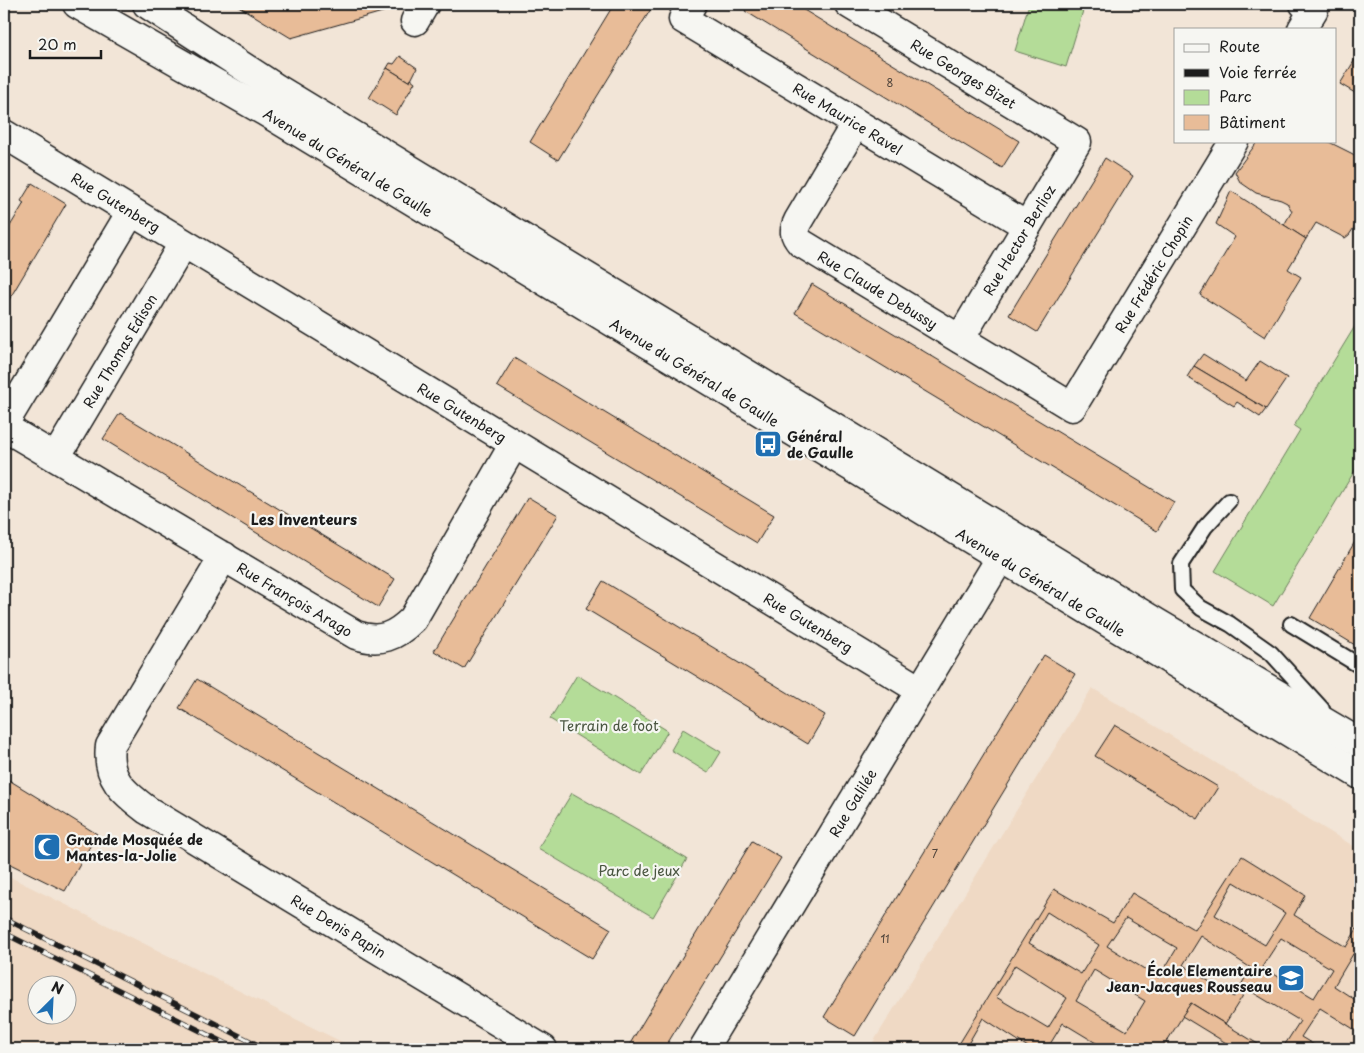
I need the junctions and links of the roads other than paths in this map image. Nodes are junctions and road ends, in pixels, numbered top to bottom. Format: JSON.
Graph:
{"nodes":[{"id":1,"x":77,"y":4,"type":"edge"},
{"id":2,"x":147,"y":4,"type":"edge"},
{"id":3,"x":692,"y":4,"type":"edge"},
{"id":4,"x":1304,"y":4,"type":"edge"},
{"id":5,"x":856,"y":5,"type":"edge"},
{"id":6,"x":1303,"y":28,"type":"edge"},
{"id":7,"x":856,"y":123,"type":"junction"},
{"id":8,"x":4,"y":134,"type":"edge"},
{"id":9,"x":1077,"y":142,"type":"joint"},
{"id":10,"x":1233,"y":142,"type":"edge"},
{"id":11,"x":131,"y":212,"type":"junction"},
{"id":12,"x":1027,"y":226,"type":"junction"},
{"id":13,"x":183,"y":244,"type":"junction"},
{"id":14,"x":960,"y":339,"type":"junction"},
{"id":15,"x":1072,"y":407,"type":"joint"},
{"id":16,"x":4,"y":425,"type":"edge"},
{"id":17,"x":514,"y":444,"type":"junction"},
{"id":18,"x":56,"y":457,"type":"junction"},
{"id":19,"x":1229,"y":501,"type":"dead end"},
{"id":20,"x":224,"y":556,"type":"junction"},
{"id":21,"x":1001,"y":557,"type":"junction"},
{"id":22,"x":1291,"y":624,"type":"dead end"},
{"id":23,"x":1360,"y":666,"type":"edge"},
{"id":24,"x":920,"y":690,"type":"junction"},
{"id":25,"x":1360,"y":738,"type":"edge"},
{"id":26,"x":1360,"y":743,"type":"edge"},
{"id":27,"x":1360,"y":776,"type":"edge"},
{"id":28,"x":544,"y":1049,"type":"edge"},
{"id":29,"x":703,"y":1049,"type":"edge"}],
"edges":[{"from":1,"to":21,"type":"street","name":"Avenue du Général de Gaulle"},
{"from":2,"to":26,"type":"street","name":"Avenue du Général de Gaulle"},
{"from":3,"to":7,"type":"street","name":"Rue Maurice Ravel"},
{"from":4,"to":6,"type":"street"},
{"from":5,"to":9,"type":"street","name":"Rue Georges Bizet"},
{"from":7,"to":12,"type":"street","name":"Rue Maurice Ravel"},
{"from":7,"to":14,"type":"street","name":"Rue Claude Debussy"},
{"from":8,"to":11,"type":"street","name":"Rue Gutenberg"},
{"from":9,"to":12,"type":"street","name":"Rue Hector Berlioz"},
{"from":10,"to":15,"type":"street","name":"Rue Frédéric Chopin"},
{"from":11,"to":13,"type":"street","name":"Rue Gutenberg"},
{"from":11,"to":16,"type":"street"},
{"from":12,"to":14,"type":"street","name":"Rue Hector Berlioz"},
{"from":13,"to":17,"type":"street","name":"Rue Gutenberg"},
{"from":13,"to":18,"type":"street","name":"Rue Thomas Edison"},
{"from":14,"to":15,"type":"street","name":"Rue Claude Debussy"},
{"from":16,"to":18,"type":"street","name":"Rue François Arago"},
{"from":17,"to":20,"type":"street","name":"Rue François Arago"},
{"from":17,"to":24,"type":"street","name":"Rue Gutenberg"},
{"from":18,"to":20,"type":"street","name":"Rue François Arago"},
{"from":19,"to":25,"type":"lane"},
{"from":20,"to":28,"type":"street","name":"Rue Denis Papin"},
{"from":21,"to":24,"type":"street","name":"Rue Galilée"},
{"from":21,"to":27,"type":"street","name":"Avenue du Général de Gaulle"},
{"from":22,"to":23,"type":"lane"},
{"from":24,"to":29,"type":"street","name":"Rue Galilée"}]}
